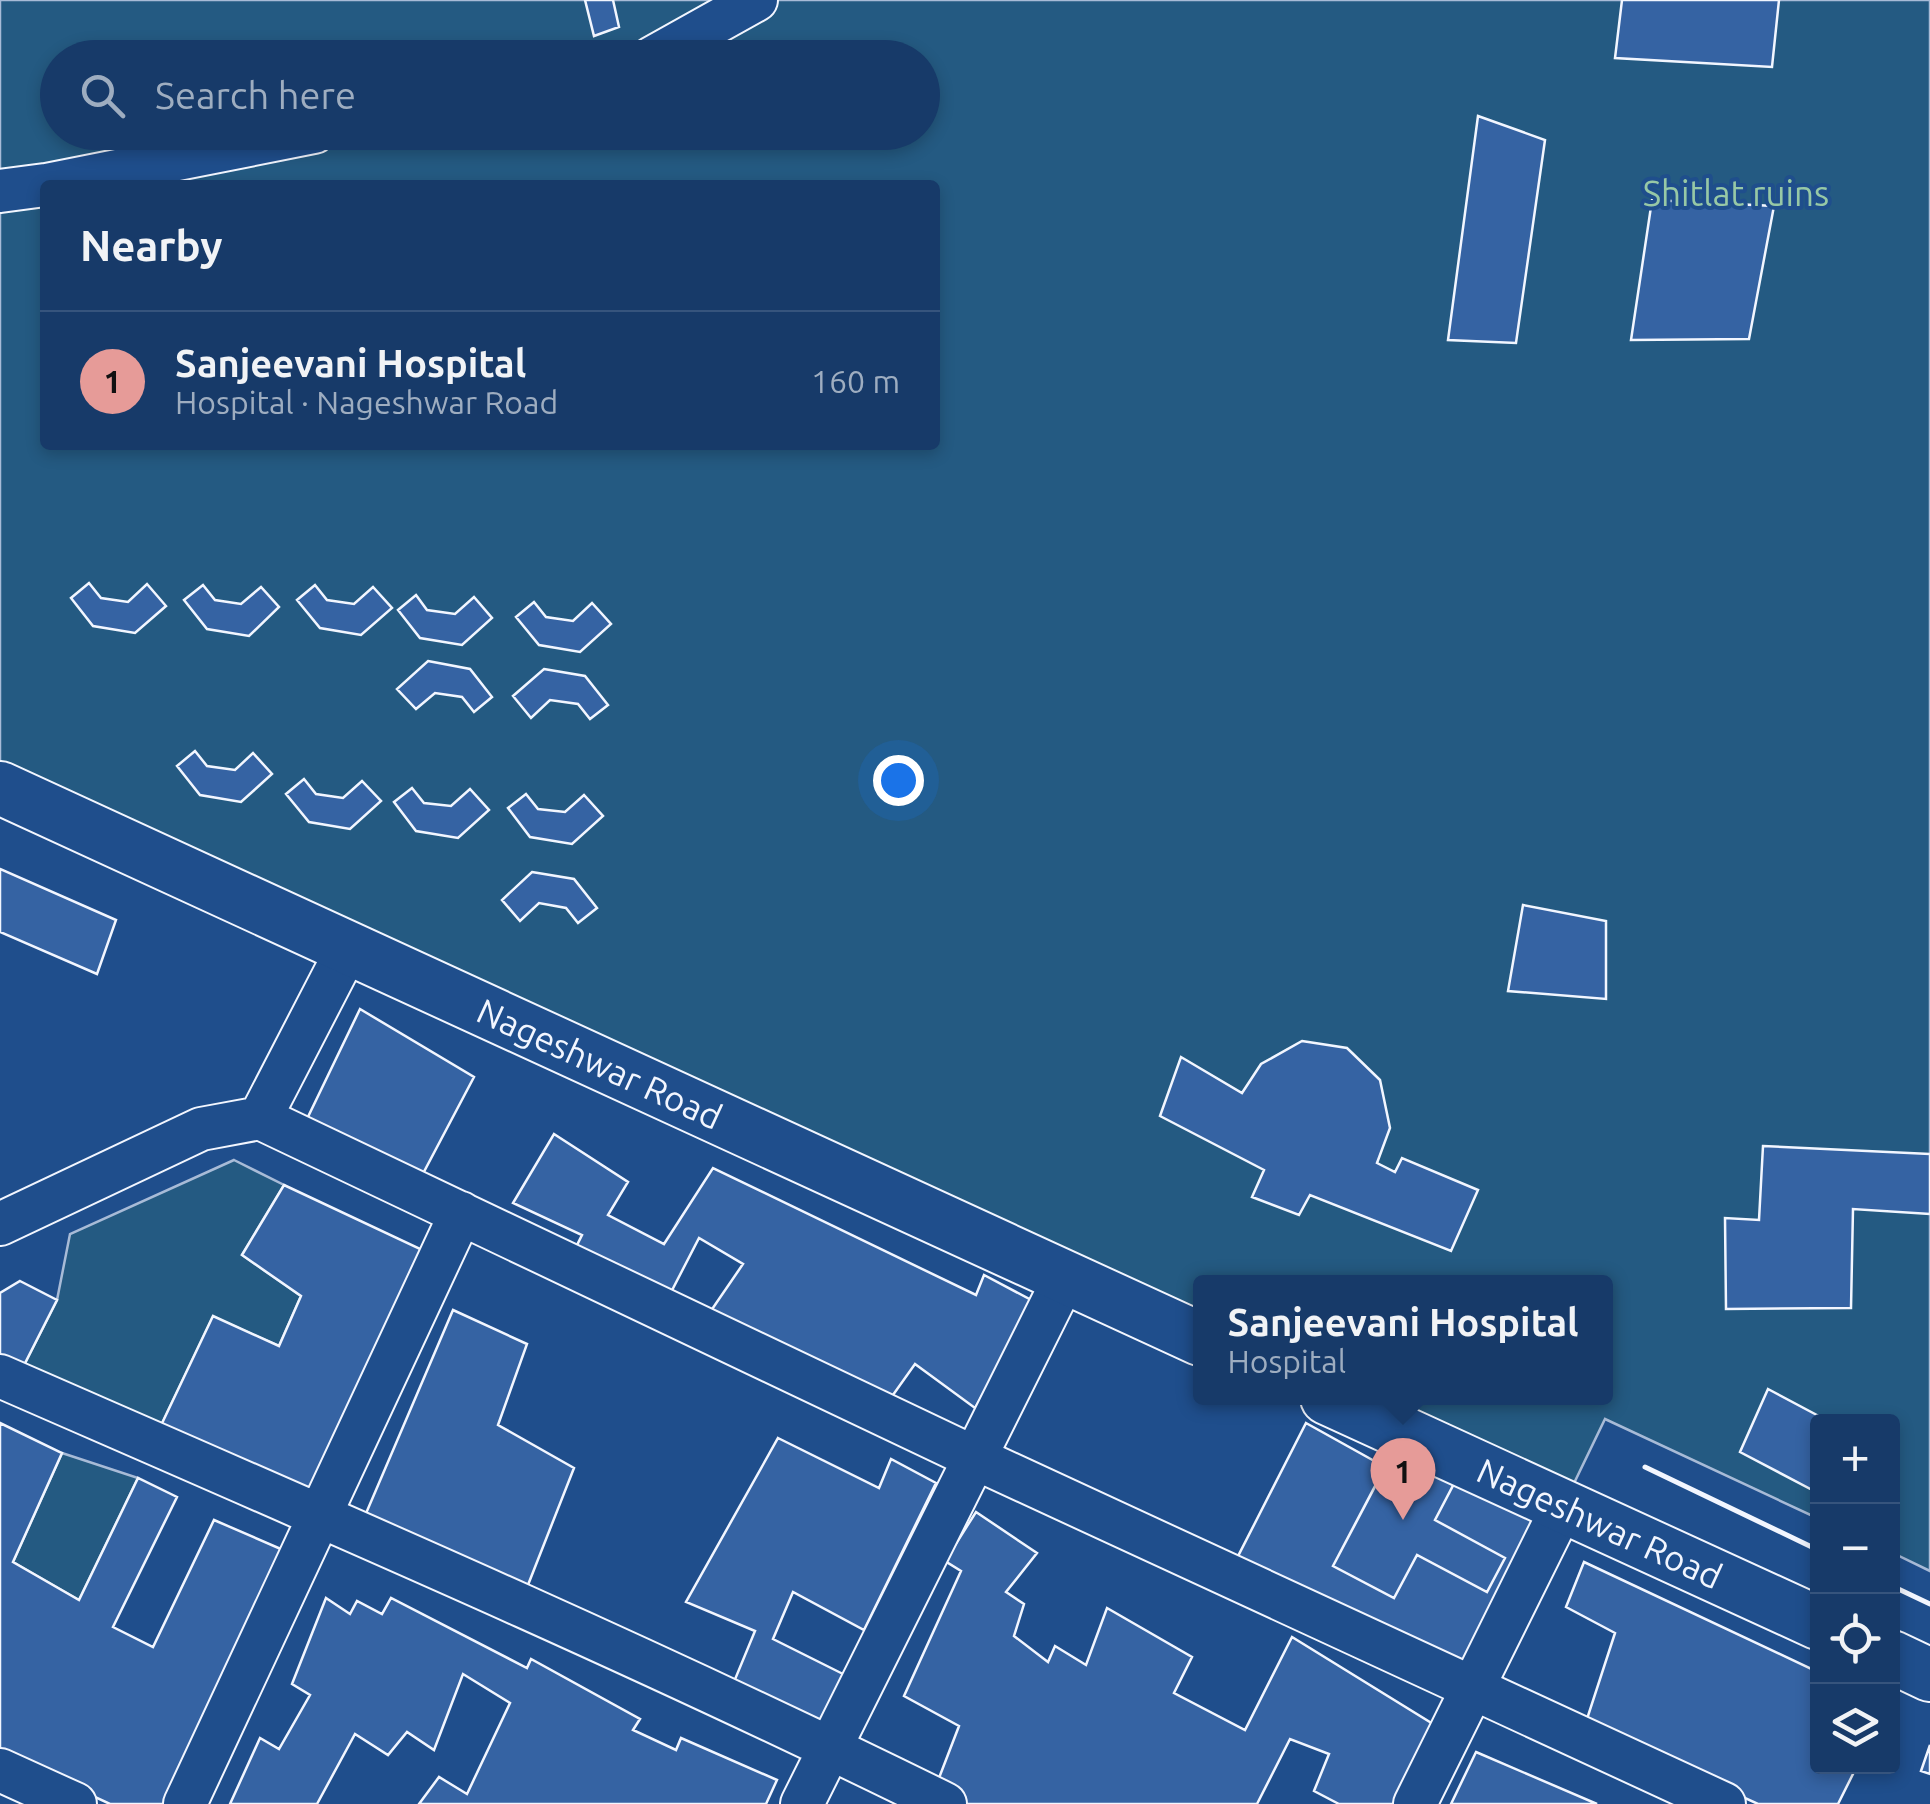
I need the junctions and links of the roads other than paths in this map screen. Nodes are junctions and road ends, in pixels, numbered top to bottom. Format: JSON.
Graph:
{"nodes":[{"id":1,"x":756,"y":0,"type":"edge"},
{"id":2,"x":684,"y":40,"type":"edge"},
{"id":3,"x":223,"y":150,"type":"edge"},
{"id":4,"x":71,"y":180,"type":"edge"},
{"id":5,"x":40,"y":186,"type":"edge"},
{"id":6,"x":0,"y":192,"type":"edge"},
{"id":7,"x":0,"y":788,"type":"edge"},
{"id":8,"x":348,"y":948,"type":"junction"},
{"id":9,"x":260,"y":1118,"type":"junction"},
{"id":10,"x":461,"y":1213,"type":"junction"},
{"id":11,"x":0,"y":1224,"type":"edge"},
{"id":12,"x":1065,"y":1277,"type":"junction"},
{"id":13,"x":1193,"y":1336,"type":"edge"},
{"id":14,"x":0,"y":1376,"type":"edge"},
{"id":15,"x":1342,"y":1405,"type":"edge"},
{"id":16,"x":975,"y":1458,"type":"junction"},
{"id":17,"x":1562,"y":1506,"type":"junction"},
{"id":18,"x":320,"y":1516,"type":"junction"},
{"id":19,"x":1810,"y":1619,"type":"edge"},
{"id":20,"x":1900,"y":1662,"type":"edge"},
{"id":21,"x":1930,"y":1675,"type":"edge"},
{"id":22,"x":1471,"y":1687,"type":"junction"},
{"id":23,"x":830,"y":1748,"type":"junction"},
{"id":24,"x":0,"y":1770,"type":"edge"},
{"id":25,"x":75,"y":1804,"type":"edge"},
{"id":26,"x":184,"y":1804,"type":"edge"},
{"id":27,"x":802,"y":1804,"type":"edge"},
{"id":28,"x":944,"y":1804,"type":"edge"},
{"id":29,"x":1415,"y":1804,"type":"edge"},
{"id":30,"x":1724,"y":1804,"type":"edge"}],
"edges":[{"from":1,"to":2,"type":"street"},
{"from":3,"to":4,"type":"street"},
{"from":5,"to":6,"type":"street"},
{"from":7,"to":8,"type":"main road","name":"Nageshwar Road"},
{"from":8,"to":9,"type":"street"},
{"from":8,"to":12,"type":"main road","name":"Nageshwar Road"},
{"from":9,"to":10,"type":"street"},
{"from":9,"to":11,"type":"street"},
{"from":10,"to":16,"type":"street"},
{"from":10,"to":18,"type":"street"},
{"from":12,"to":13,"type":"main road","name":"Nageshwar Road"},
{"from":12,"to":16,"type":"street"},
{"from":14,"to":18,"type":"street"},
{"from":15,"to":17,"type":"main road","name":"Nageshwar Road"},
{"from":16,"to":22,"type":"street"},
{"from":16,"to":23,"type":"street"},
{"from":17,"to":19,"type":"main road","name":"Nageshwar Road"},
{"from":17,"to":22,"type":"street"},
{"from":18,"to":23,"type":"street"},
{"from":18,"to":26,"type":"street"},
{"from":20,"to":21,"type":"main road"},
{"from":22,"to":29,"type":"street"},
{"from":22,"to":30,"type":"street"},
{"from":23,"to":27,"type":"street"},
{"from":23,"to":28,"type":"street"},
{"from":24,"to":25,"type":"street"}]}
